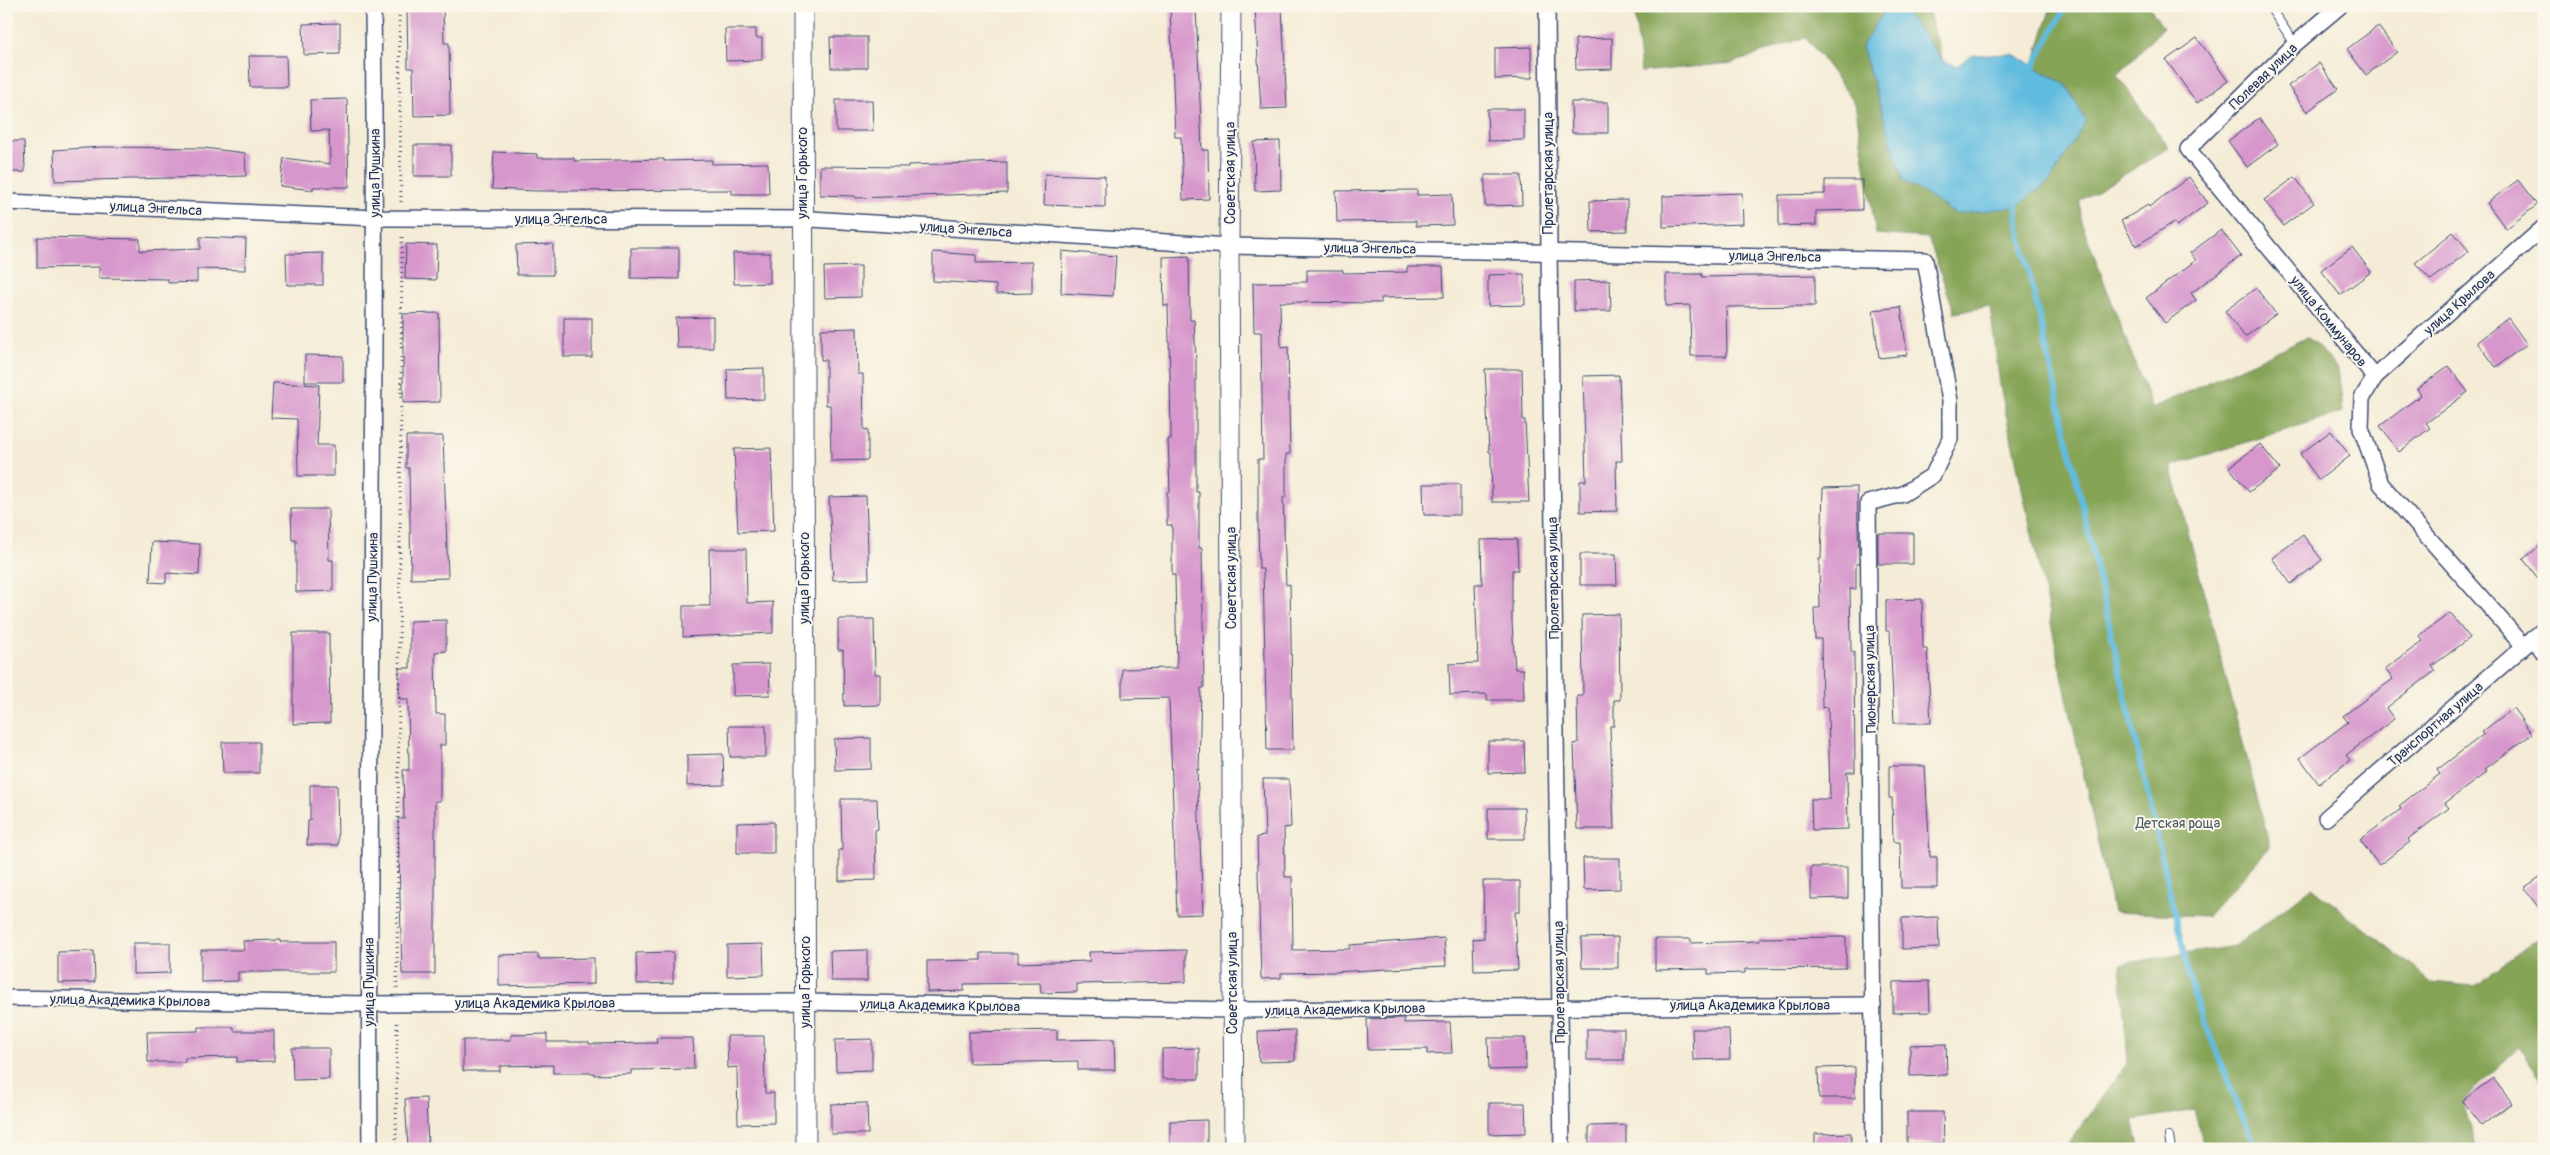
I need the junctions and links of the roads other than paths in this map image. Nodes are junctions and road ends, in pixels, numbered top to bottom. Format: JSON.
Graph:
{"nodes":[{"id":1,"x":373,"y":6,"type":"edge"},
{"id":2,"x":803,"y":6,"type":"edge"},
{"id":3,"x":1231,"y":6,"type":"edge"},
{"id":4,"x":1547,"y":6,"type":"edge"},
{"id":5,"x":2269,"y":6,"type":"edge"},
{"id":6,"x":2340,"y":6,"type":"edge"},
{"id":7,"x":2295,"y":44,"type":"junction"},
{"id":8,"x":2188,"y":149,"type":"joint"},
{"id":9,"x":6,"y":202,"type":"edge"},
{"id":10,"x":376,"y":218,"type":"junction"},
{"id":11,"x":802,"y":220,"type":"junction"},
{"id":12,"x":2544,"y":227,"type":"edge"},
{"id":13,"x":1230,"y":246,"type":"junction"},
{"id":14,"x":1548,"y":251,"type":"junction"},
{"id":15,"x":1925,"y":260,"type":"joint"},
{"id":16,"x":2375,"y":377,"type":"junction"},
{"id":17,"x":2534,"y":638,"type":"edge"},
{"id":18,"x":2544,"y":653,"type":"edge"},
{"id":19,"x":2326,"y":818,"type":"dead end"},
{"id":20,"x":6,"y":998,"type":"edge"},
{"id":21,"x":805,"y":1002,"type":"junction"},
{"id":22,"x":368,"y":1004,"type":"junction"},
{"id":23,"x":1873,"y":1005,"type":"junction"},
{"id":24,"x":1560,"y":1006,"type":"junction"},
{"id":25,"x":1232,"y":1010,"type":"junction"},
{"id":26,"x":2169,"y":1136,"type":"dead end"},
{"id":27,"x":370,"y":1149,"type":"edge"},
{"id":28,"x":806,"y":1149,"type":"edge"},
{"id":29,"x":1234,"y":1149,"type":"edge"},
{"id":30,"x":1562,"y":1149,"type":"edge"},
{"id":31,"x":1874,"y":1149,"type":"edge"},
{"id":32,"x":2171,"y":1149,"type":"edge"}],
"edges":[{"from":1,"to":10,"type":"street","name":"улица Пушкина"},
{"from":2,"to":11,"type":"street","name":"улица Горького"},
{"from":3,"to":13,"type":"street","name":"Советская улица"},
{"from":4,"to":14,"type":"street","name":"Пролетарская улица"},
{"from":5,"to":7,"type":"lane"},
{"from":6,"to":7,"type":"street","name":"Полевая улица"},
{"from":7,"to":8,"type":"street","name":"Полевая улица"},
{"from":8,"to":16,"type":"street","name":"улица Коммунаров"},
{"from":9,"to":10,"type":"street","name":"улица Энгельса"},
{"from":10,"to":11,"type":"street","name":"улица Энгельса"},
{"from":10,"to":22,"type":"street","name":"улица Пушкина"},
{"from":11,"to":13,"type":"street","name":"улица Энгельса"},
{"from":11,"to":21,"type":"street","name":"улица Горького"},
{"from":12,"to":16,"type":"street","name":"улица Крылова"},
{"from":13,"to":14,"type":"street","name":"улица Энгельса"},
{"from":13,"to":25,"type":"street","name":"Советская улица"},
{"from":14,"to":15,"type":"street","name":"улица Энгельса"},
{"from":14,"to":24,"type":"street","name":"Пролетарская улица"},
{"from":15,"to":23,"type":"street","name":"Пионерская улица"},
{"from":16,"to":17,"type":"street","name":"улица Коммунаров"},
{"from":17,"to":18,"type":"street","name":"улица Коммунаров"},
{"from":17,"to":19,"type":"street","name":"Транспортная улица"},
{"from":20,"to":22,"type":"street","name":"улица Академика Крылова"},
{"from":21,"to":22,"type":"street","name":"улица Академика Крылова"},
{"from":21,"to":25,"type":"street","name":"улица Академика Крылова"},
{"from":21,"to":28,"type":"street","name":"улица Горького"},
{"from":22,"to":27,"type":"street","name":"улица Пушкина"},
{"from":23,"to":24,"type":"street","name":"улица Академика Крылова"},
{"from":23,"to":31,"type":"street","name":"Пионерская улица"},
{"from":24,"to":25,"type":"street","name":"улица Академика Крылова"},
{"from":24,"to":30,"type":"street","name":"Пролетарская улица"},
{"from":25,"to":29,"type":"street","name":"Советская улица"},
{"from":26,"to":32,"type":"lane"}]}
